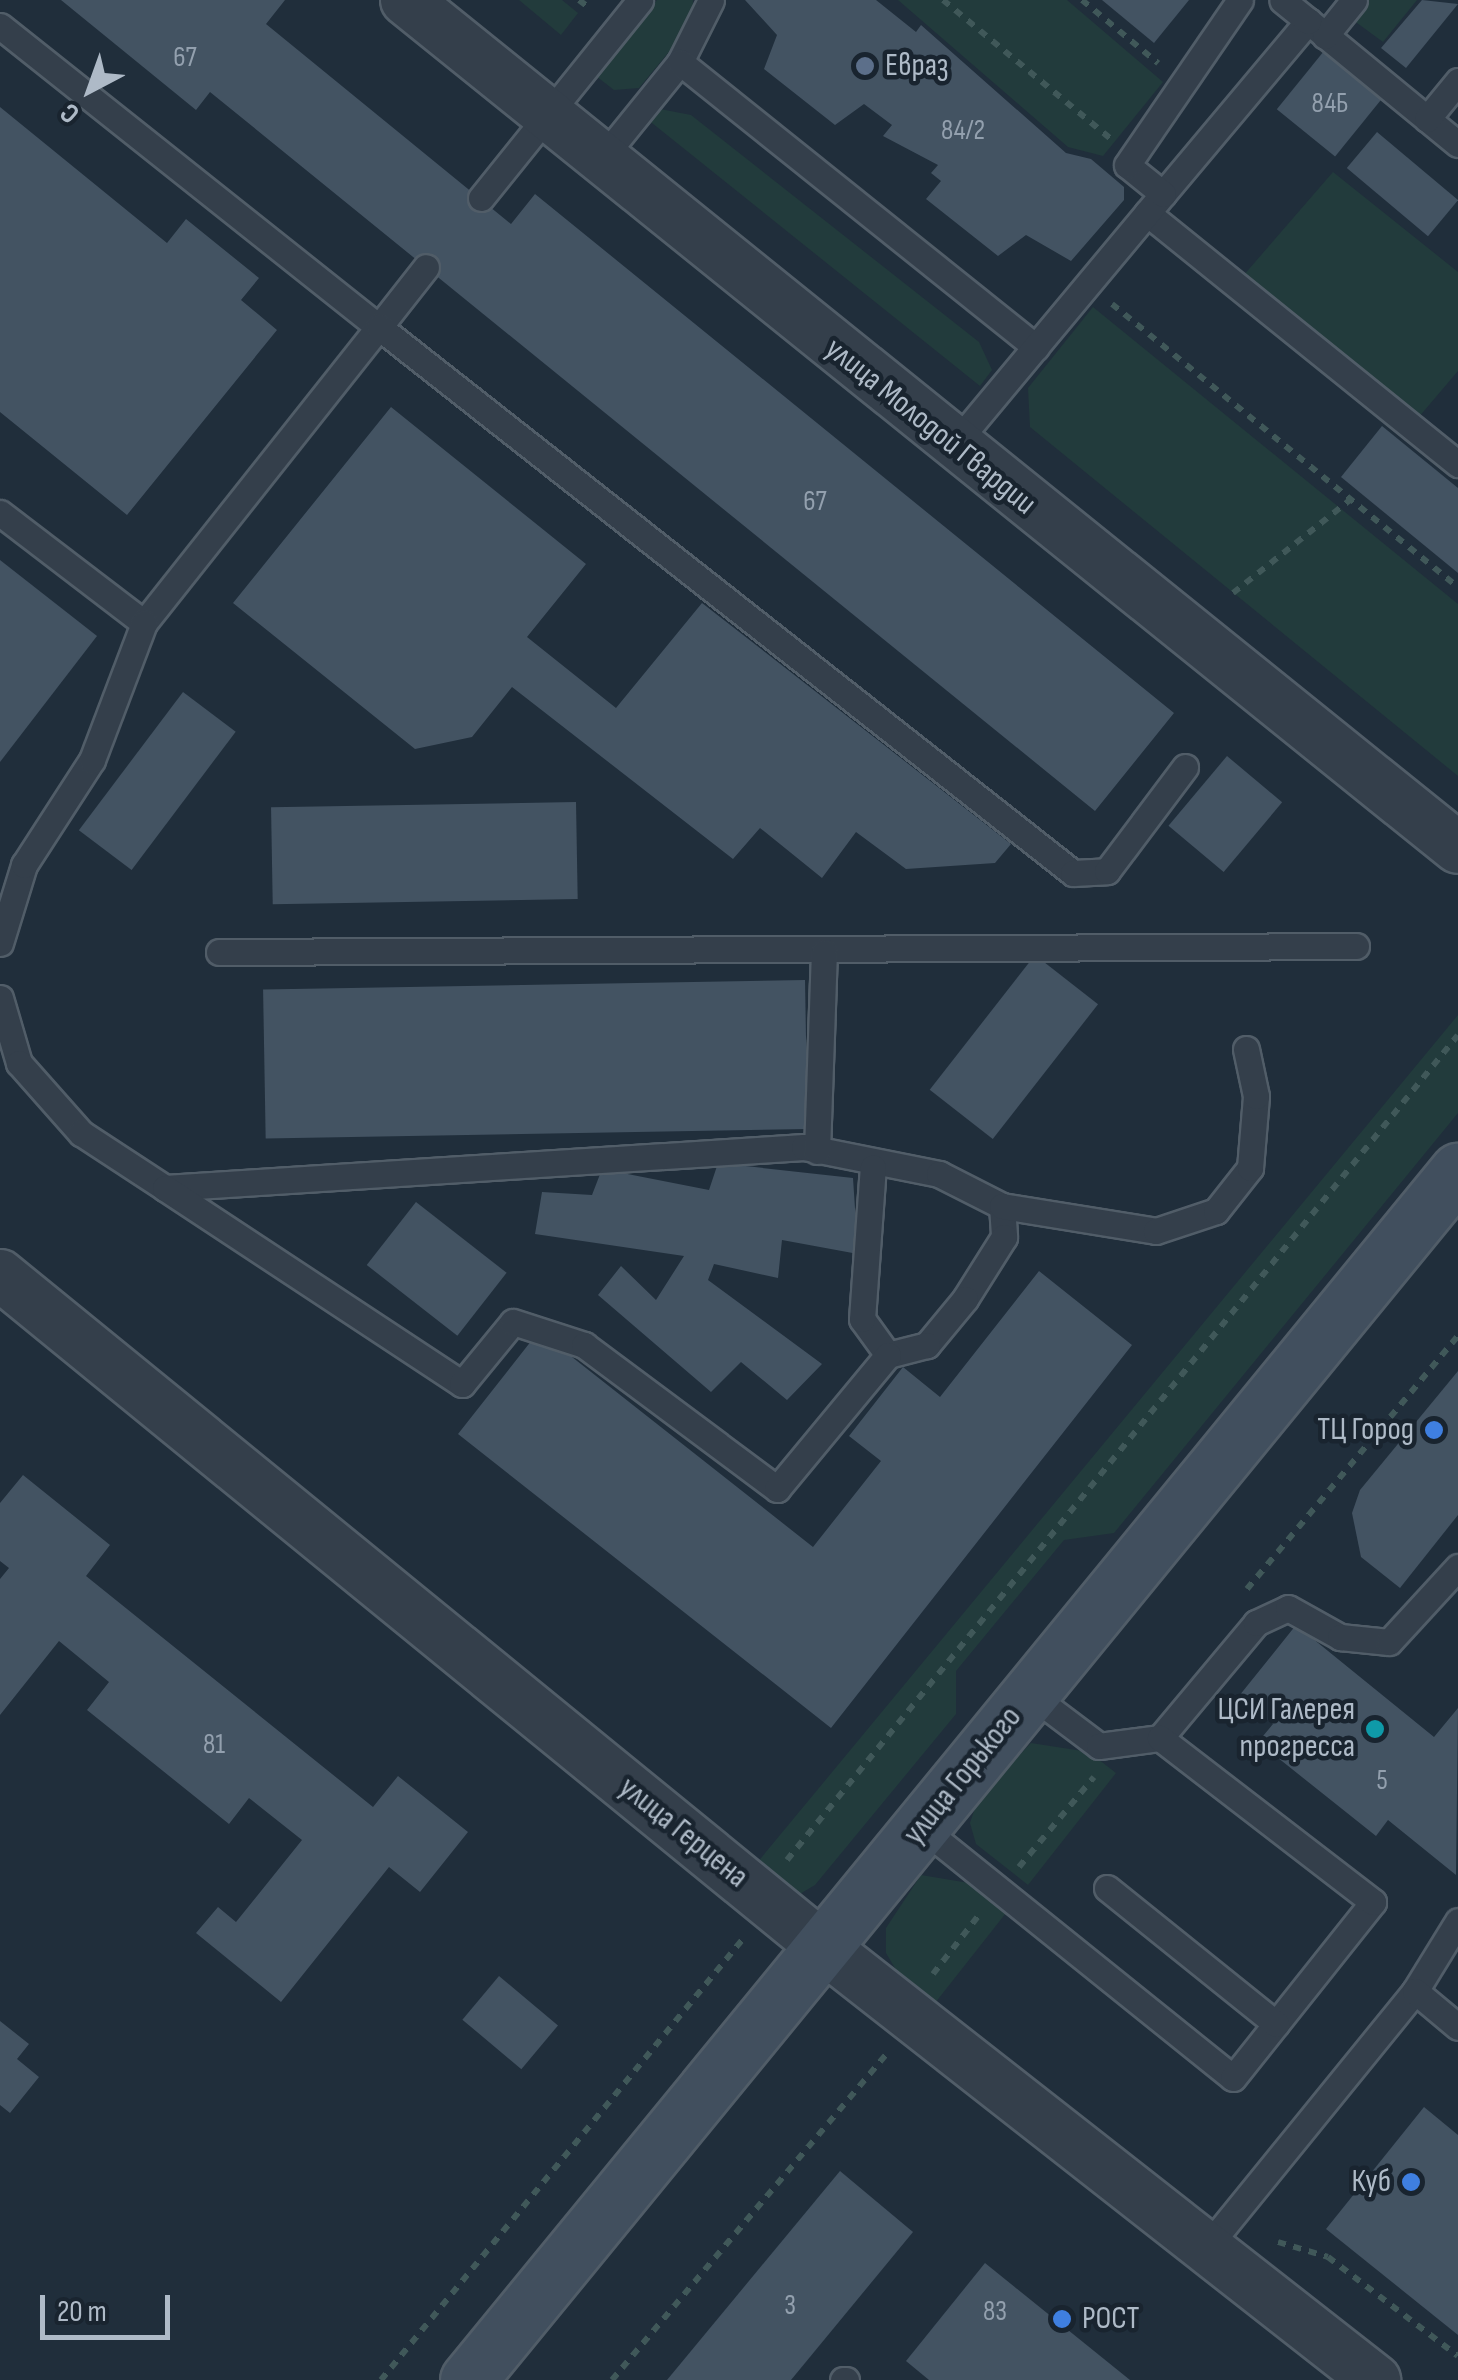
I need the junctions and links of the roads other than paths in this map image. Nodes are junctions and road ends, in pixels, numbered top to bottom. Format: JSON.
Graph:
{"nodes":[{"id":1,"x":406,"y":0,"type":"edge"},
{"id":2,"x":640,"y":0,"type":"edge"},
{"id":3,"x":711,"y":0,"type":"edge"},
{"id":4,"x":1240,"y":0,"type":"edge"},
{"id":5,"x":1282,"y":0,"type":"edge"},
{"id":6,"x":1354,"y":0,"type":"edge"},
{"id":7,"x":0,"y":26,"type":"edge"},
{"id":8,"x":1316,"y":28,"type":"junction"},
{"id":9,"x":680,"y":62,"type":"junction"},
{"id":10,"x":1458,"y":80,"type":"edge"},
{"id":11,"x":545,"y":118,"type":"junction"},
{"id":12,"x":1428,"y":119,"type":"junction"},
{"id":13,"x":1458,"y":144,"type":"edge"},
{"id":14,"x":599,"y":162,"type":"junction"},
{"id":15,"x":481,"y":198,"type":"dead end"},
{"id":16,"x":1155,"y":204,"type":"junction"},
{"id":17,"x":426,"y":268,"type":"dead end"},
{"id":18,"x":379,"y":326,"type":"junction"},
{"id":19,"x":1036,"y":347,"type":"junction"},
{"id":20,"x":953,"y":446,"type":"junction"},
{"id":21,"x":1458,"y":464,"type":"edge"},
{"id":22,"x":0,"y":514,"type":"edge"},
{"id":23,"x":144,"y":623,"type":"junction"},
{"id":24,"x":1185,"y":767,"type":"dead end"},
{"id":25,"x":1458,"y":848,"type":"edge"},
{"id":26,"x":0,"y":943,"type":"edge"},
{"id":27,"x":1356,"y":946,"type":"dead end"},
{"id":28,"x":219,"y":952,"type":"dead end"},
{"id":29,"x":824,"y":952,"type":"junction"},
{"id":30,"x":0,"y":998,"type":"edge"},
{"id":31,"x":1246,"y":1048,"type":"dead end"},
{"id":32,"x":817,"y":1151,"type":"junction"},
{"id":33,"x":873,"y":1166,"type":"junction"},
{"id":34,"x":1458,"y":1172,"type":"edge"},
{"id":35,"x":165,"y":1188,"type":"junction"},
{"id":36,"x":1002,"y":1206,"type":"junction"},
{"id":37,"x":0,"y":1275,"type":"edge"},
{"id":38,"x":888,"y":1355,"type":"junction"},
{"id":39,"x":1458,"y":1567,"type":"edge"},
{"id":40,"x":1030,"y":1694,"type":"junction"},
{"id":41,"x":1160,"y":1738,"type":"junction"},
{"id":42,"x":921,"y":1827,"type":"junction"},
{"id":43,"x":1107,"y":1888,"type":"dead end"},
{"id":44,"x":1458,"y":1920,"type":"edge"},
{"id":45,"x":822,"y":1947,"type":"junction"},
{"id":46,"x":1415,"y":1991,"type":"junction"},
{"id":47,"x":1276,"y":2024,"type":"junction"},
{"id":48,"x":1458,"y":2027,"type":"edge"},
{"id":49,"x":1220,"y":2231,"type":"junction"},
{"id":50,"x":468,"y":2380,"type":"edge"},
{"id":51,"x":1374,"y":2380,"type":"edge"}],
"edges":[{"from":1,"to":11,"type":"street","name":"улица Молодой Гвардии"},
{"from":2,"to":11,"type":"lane"},
{"from":3,"to":9,"type":"lane"},
{"from":4,"to":16,"type":"lane"},
{"from":5,"to":8,"type":"lane"},
{"from":6,"to":8,"type":"lane"},
{"from":7,"to":18,"type":"lane"},
{"from":8,"to":12,"type":"lane"},
{"from":8,"to":16,"type":"lane"},
{"from":9,"to":14,"type":"lane"},
{"from":9,"to":19,"type":"lane"},
{"from":10,"to":12,"type":"lane"},
{"from":11,"to":14,"type":"street","name":"улица Молодой Гвардии"},
{"from":11,"to":15,"type":"lane"},
{"from":12,"to":13,"type":"lane"},
{"from":14,"to":20,"type":"street","name":"улица Молодой Гвардии"},
{"from":16,"to":19,"type":"lane"},
{"from":16,"to":21,"type":"lane"},
{"from":17,"to":18,"type":"lane"},
{"from":18,"to":23,"type":"lane"},
{"from":18,"to":24,"type":"lane"},
{"from":19,"to":20,"type":"lane"},
{"from":20,"to":25,"type":"street","name":"улица Молодой Гвардии"},
{"from":22,"to":23,"type":"lane"},
{"from":23,"to":26,"type":"lane"},
{"from":27,"to":29,"type":"lane"},
{"from":28,"to":29,"type":"lane"},
{"from":29,"to":32,"type":"lane"},
{"from":30,"to":35,"type":"lane"},
{"from":31,"to":36,"type":"lane"},
{"from":32,"to":33,"type":"lane"},
{"from":32,"to":35,"type":"lane"},
{"from":33,"to":36,"type":"lane"},
{"from":33,"to":38,"type":"lane"},
{"from":34,"to":40,"type":"street","name":"улица Горького"},
{"from":35,"to":38,"type":"lane"},
{"from":36,"to":38,"type":"lane"},
{"from":37,"to":45,"type":"street","name":"улица Герцена"},
{"from":39,"to":41,"type":"lane"},
{"from":40,"to":41,"type":"lane"},
{"from":40,"to":42,"type":"street","name":"улица Горького"},
{"from":41,"to":47,"type":"lane"},
{"from":42,"to":45,"type":"street","name":"улица Горького"},
{"from":42,"to":47,"type":"lane"},
{"from":43,"to":47,"type":"lane"},
{"from":44,"to":46,"type":"lane"},
{"from":45,"to":49,"type":"street","name":"улица Герцена"},
{"from":45,"to":50,"type":"street","name":"улица Горького"},
{"from":46,"to":48,"type":"lane"},
{"from":46,"to":49,"type":"lane"},
{"from":49,"to":51,"type":"street","name":"улица Герцена"}]}
